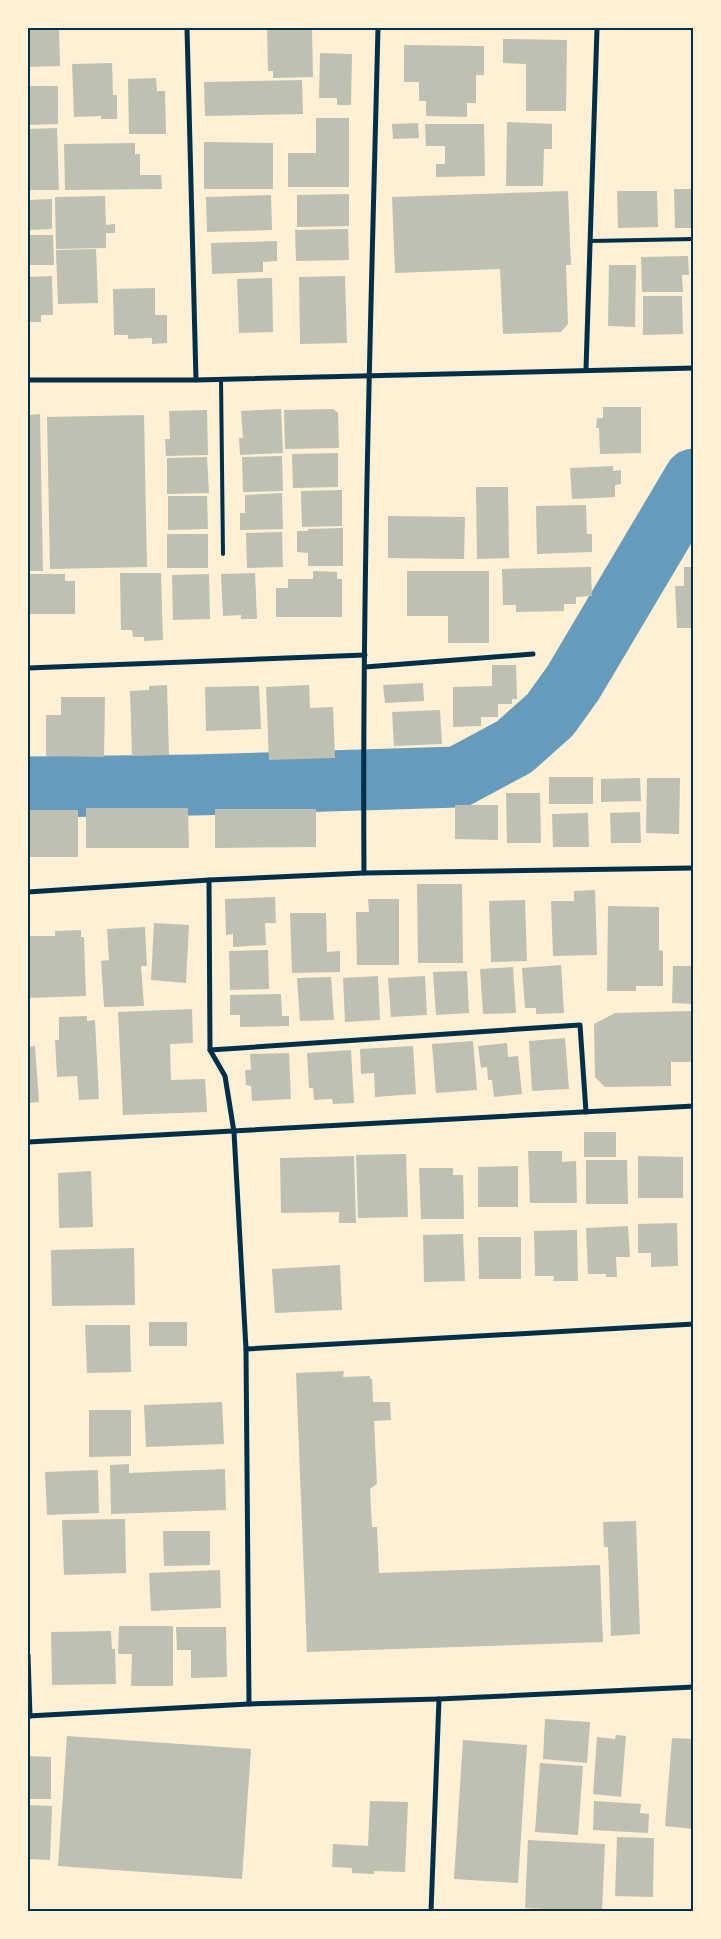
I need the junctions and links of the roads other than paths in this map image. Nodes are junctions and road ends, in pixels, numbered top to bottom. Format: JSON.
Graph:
{"nodes":[{"id":1,"x":187,"y":28,"type":"edge"},
{"id":2,"x":378,"y":28,"type":"edge"},
{"id":3,"x":597,"y":28,"type":"edge"},
{"id":4,"x":694,"y":239,"type":"edge"},
{"id":5,"x":590,"y":241,"type":"junction"},
{"id":6,"x":694,"y":368,"type":"edge"},
{"id":7,"x":586,"y":369,"type":"junction"},
{"id":8,"x":370,"y":374,"type":"junction"},
{"id":9,"x":221,"y":379,"type":"junction"},
{"id":10,"x":28,"y":380,"type":"edge"},
{"id":11,"x":196,"y":380,"type":"junction"},
{"id":12,"x":223,"y":554,"type":"dead end"},
{"id":13,"x":533,"y":654,"type":"dead end"},
{"id":14,"x":365,"y":655,"type":"junction"},
{"id":15,"x":365,"y":667,"type":"junction"},
{"id":16,"x":28,"y":668,"type":"edge"},
{"id":17,"x":694,"y":868,"type":"edge"},
{"id":18,"x":364,"y":873,"type":"junction"},
{"id":19,"x":209,"y":880,"type":"junction"},
{"id":20,"x":28,"y":892,"type":"edge"},
{"id":21,"x":210,"y":1050,"type":"junction"},
{"id":22,"x":694,"y":1106,"type":"edge"},
{"id":23,"x":586,"y":1112,"type":"junction"},
{"id":24,"x":234,"y":1132,"type":"junction"},
{"id":25,"x":28,"y":1142,"type":"edge"},
{"id":26,"x":694,"y":1324,"type":"edge"},
{"id":27,"x":246,"y":1349,"type":"junction"},
{"id":28,"x":28,"y":1655,"type":"edge"},
{"id":29,"x":694,"y":1687,"type":"edge"},
{"id":30,"x":439,"y":1699,"type":"junction"},
{"id":31,"x":249,"y":1704,"type":"junction"},
{"id":32,"x":28,"y":1716,"type":"edge"},
{"id":33,"x":431,"y":1912,"type":"edge"}],
"edges":[{"from":1,"to":11,"type":"street"},
{"from":2,"to":8,"type":"street"},
{"from":3,"to":5,"type":"street"},
{"from":4,"to":5,"type":"lane"},
{"from":5,"to":7,"type":"street"},
{"from":6,"to":7,"type":"street"},
{"from":7,"to":8,"type":"street"},
{"from":8,"to":9,"type":"street"},
{"from":8,"to":14,"type":"street"},
{"from":9,"to":11,"type":"street"},
{"from":9,"to":12,"type":"lane"},
{"from":10,"to":11,"type":"street"},
{"from":13,"to":15,"type":"street"},
{"from":14,"to":15,"type":"street"},
{"from":14,"to":16,"type":"street"},
{"from":15,"to":18,"type":"street"},
{"from":17,"to":18,"type":"street"},
{"from":18,"to":19,"type":"street"},
{"from":19,"to":20,"type":"street"},
{"from":19,"to":21,"type":"street"},
{"from":21,"to":23,"type":"street"},
{"from":21,"to":24,"type":"street"},
{"from":22,"to":23,"type":"street"},
{"from":23,"to":24,"type":"street"},
{"from":24,"to":25,"type":"street"},
{"from":24,"to":27,"type":"street"},
{"from":26,"to":27,"type":"street"},
{"from":27,"to":31,"type":"street"},
{"from":28,"to":32,"type":"street"},
{"from":29,"to":30,"type":"street"},
{"from":30,"to":31,"type":"street"},
{"from":30,"to":33,"type":"street"},
{"from":31,"to":32,"type":"street"}]}
